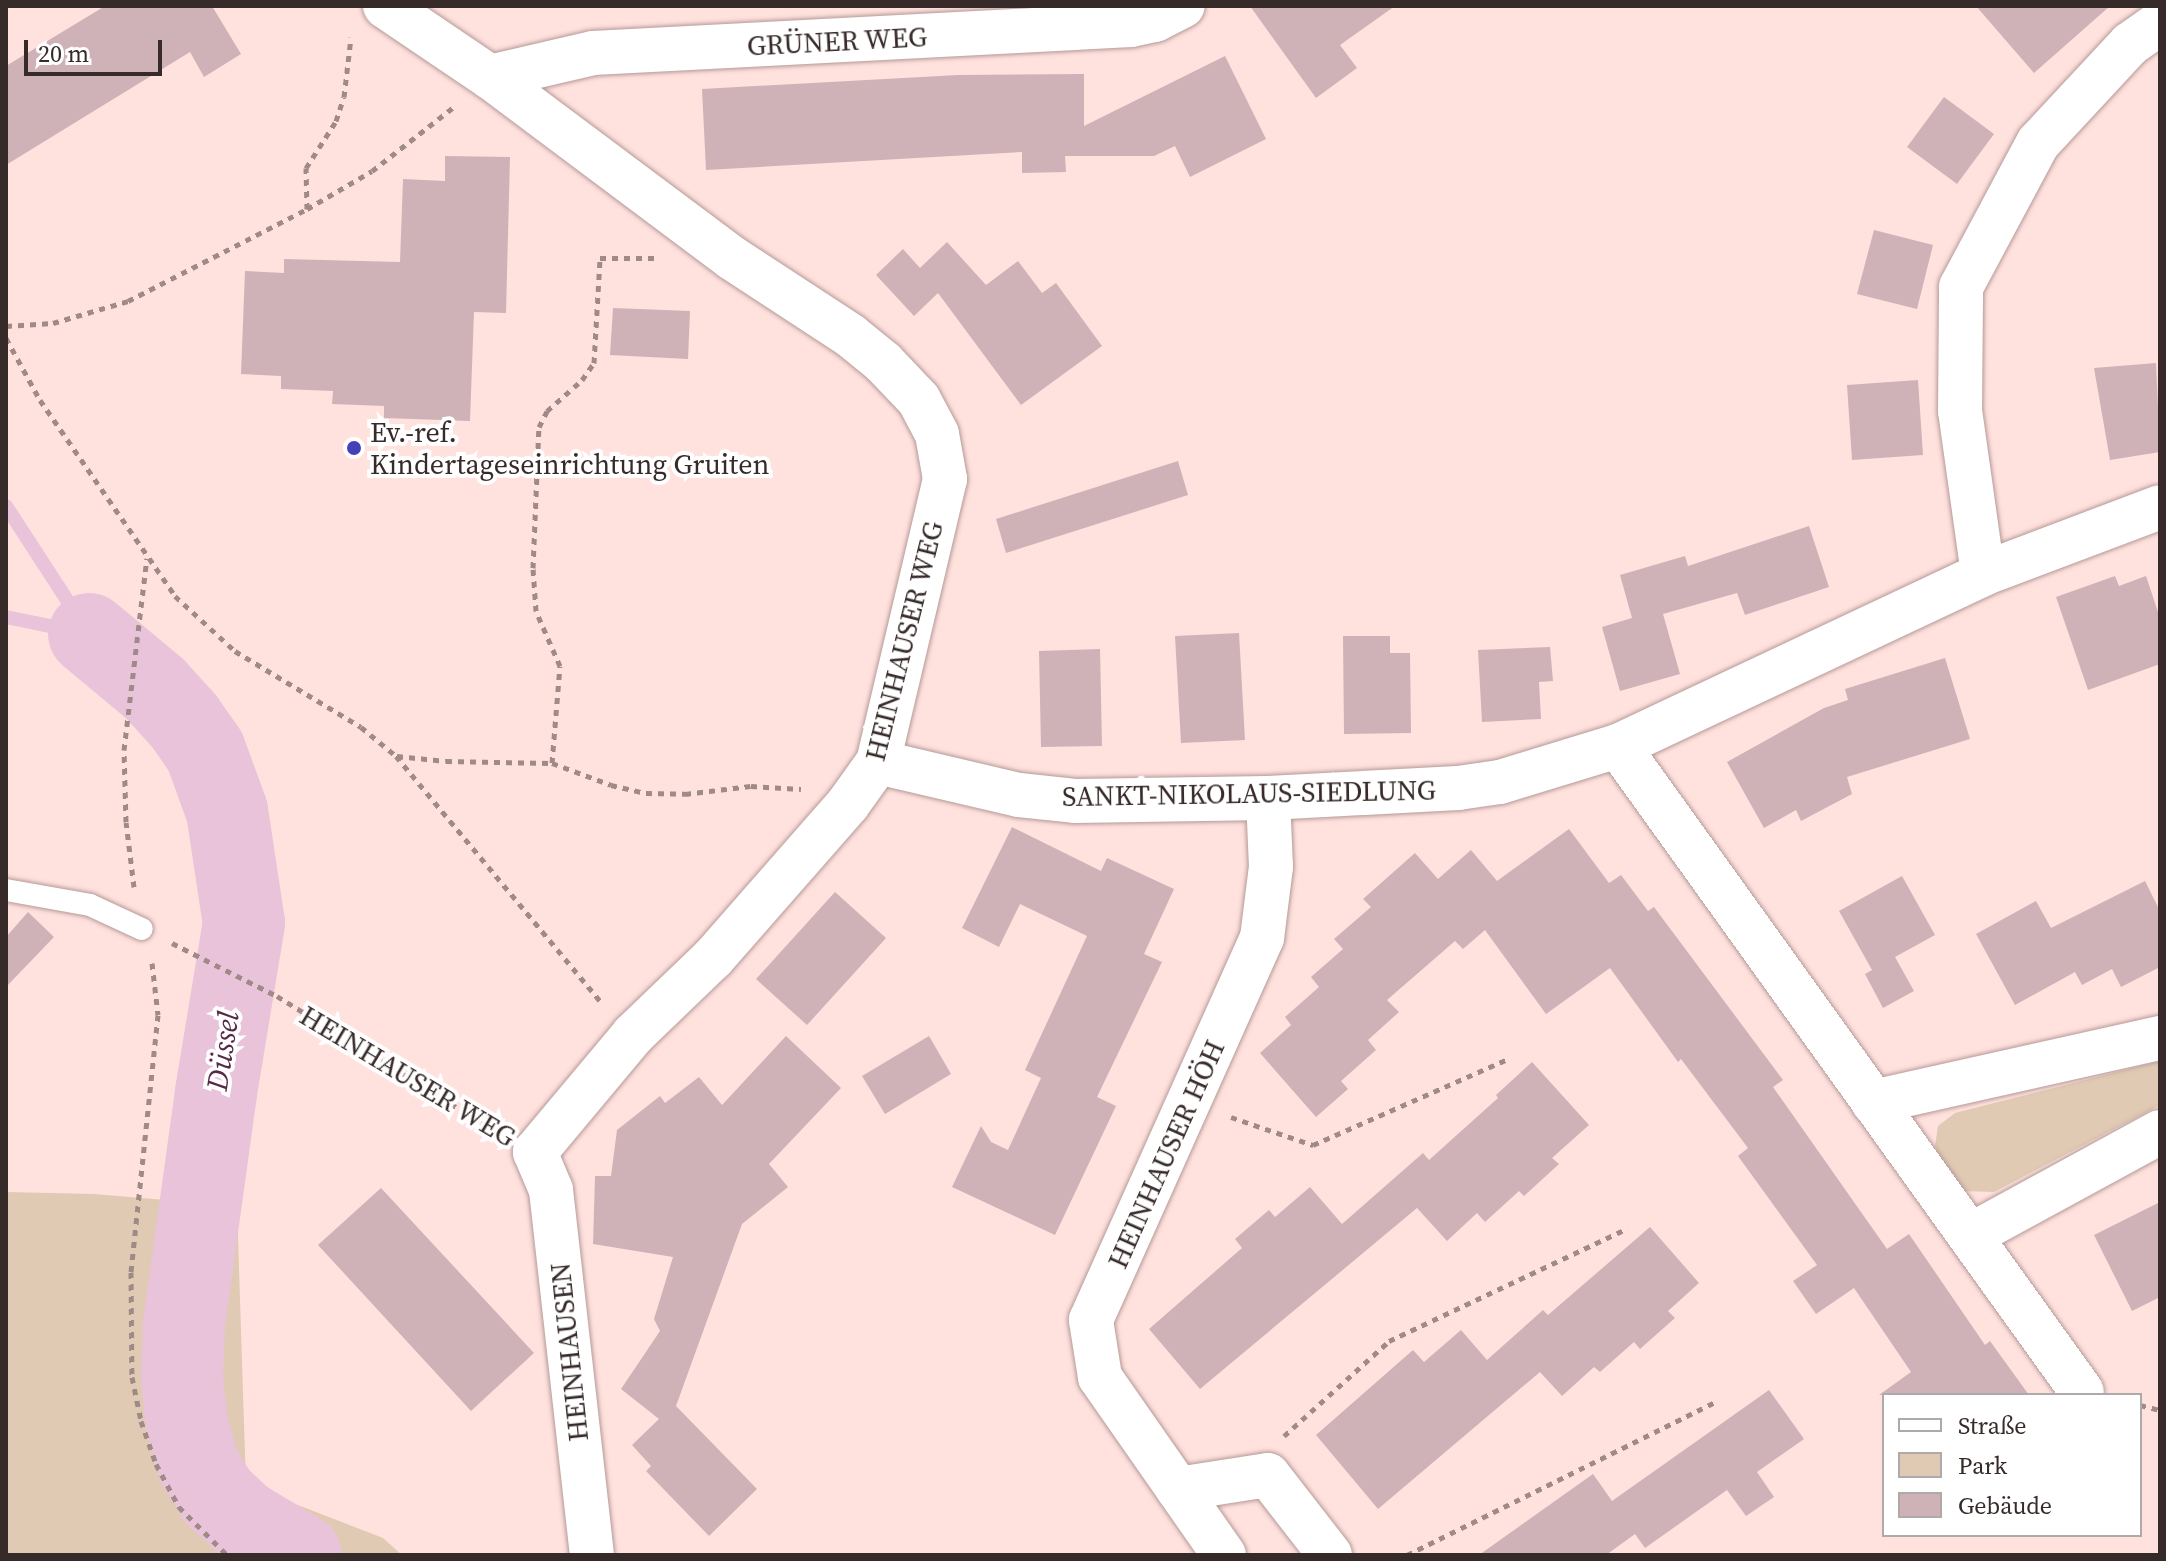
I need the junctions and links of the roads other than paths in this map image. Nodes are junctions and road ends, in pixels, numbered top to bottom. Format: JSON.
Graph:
{"nodes":[{"id":1,"x":1183,"y":6,"type":"edge"},
{"id":2,"x":369,"y":17,"type":"edge"},
{"id":3,"x":2160,"y":23,"type":"edge"},
{"id":4,"x":490,"y":77,"type":"junction"},
{"id":5,"x":2160,"y":507,"type":"edge"},
{"id":6,"x":1983,"y":574,"type":"junction"},
{"id":7,"x":1618,"y":746,"type":"junction"},
{"id":8,"x":878,"y":762,"type":"junction"},
{"id":9,"x":1268,"y":798,"type":"junction"},
{"id":10,"x":6,"y":890,"type":"edge"},
{"id":11,"x":142,"y":929,"type":"road end"},
{"id":12,"x":2160,"y":1038,"type":"edge"},
{"id":13,"x":1873,"y":1102,"type":"junction"},
{"id":14,"x":2160,"y":1132,"type":"edge"},
{"id":15,"x":535,"y":1152,"type":"joint"},
{"id":16,"x":1971,"y":1235,"type":"junction"},
{"id":17,"x":2082,"y":1392,"type":"dead end"},
{"id":18,"x":1178,"y":1489,"type":"junction"},
{"id":19,"x":592,"y":1555,"type":"edge"},
{"id":20,"x":1224,"y":1555,"type":"edge"},
{"id":21,"x":1330,"y":1555,"type":"edge"}],
"edges":[{"from":1,"to":4,"type":"street","name":"GRÜNER WEG"},
{"from":2,"to":4,"type":"street","name":"HEINHAUSER WEG"},
{"from":3,"to":6,"type":"street"},
{"from":4,"to":8,"type":"street","name":"HEINHAUSER WEG"},
{"from":5,"to":6,"type":"street","name":"SANKT-NIKOLAUS-SIEDLUNG"},
{"from":6,"to":7,"type":"street","name":"SANKT-NIKOLAUS-SIEDLUNG"},
{"from":7,"to":9,"type":"street","name":"SANKT-NIKOLAUS-SIEDLUNG"},
{"from":7,"to":13,"type":"street"},
{"from":8,"to":9,"type":"street","name":"SANKT-NIKOLAUS-SIEDLUNG"},
{"from":8,"to":15,"type":"street","name":"HEINHAUSER WEG"},
{"from":9,"to":18,"type":"street","name":"HEINHAUSER HÖH"},
{"from":10,"to":11,"type":"lane"},
{"from":12,"to":13,"type":"street"},
{"from":13,"to":16,"type":"street"},
{"from":14,"to":16,"type":"street"},
{"from":15,"to":19,"type":"street","name":"HEINHAUSEN"},
{"from":16,"to":17,"type":"street"},
{"from":18,"to":20,"type":"street","name":"HEINHAUSER HÖH"},
{"from":18,"to":21,"type":"street"}]}
